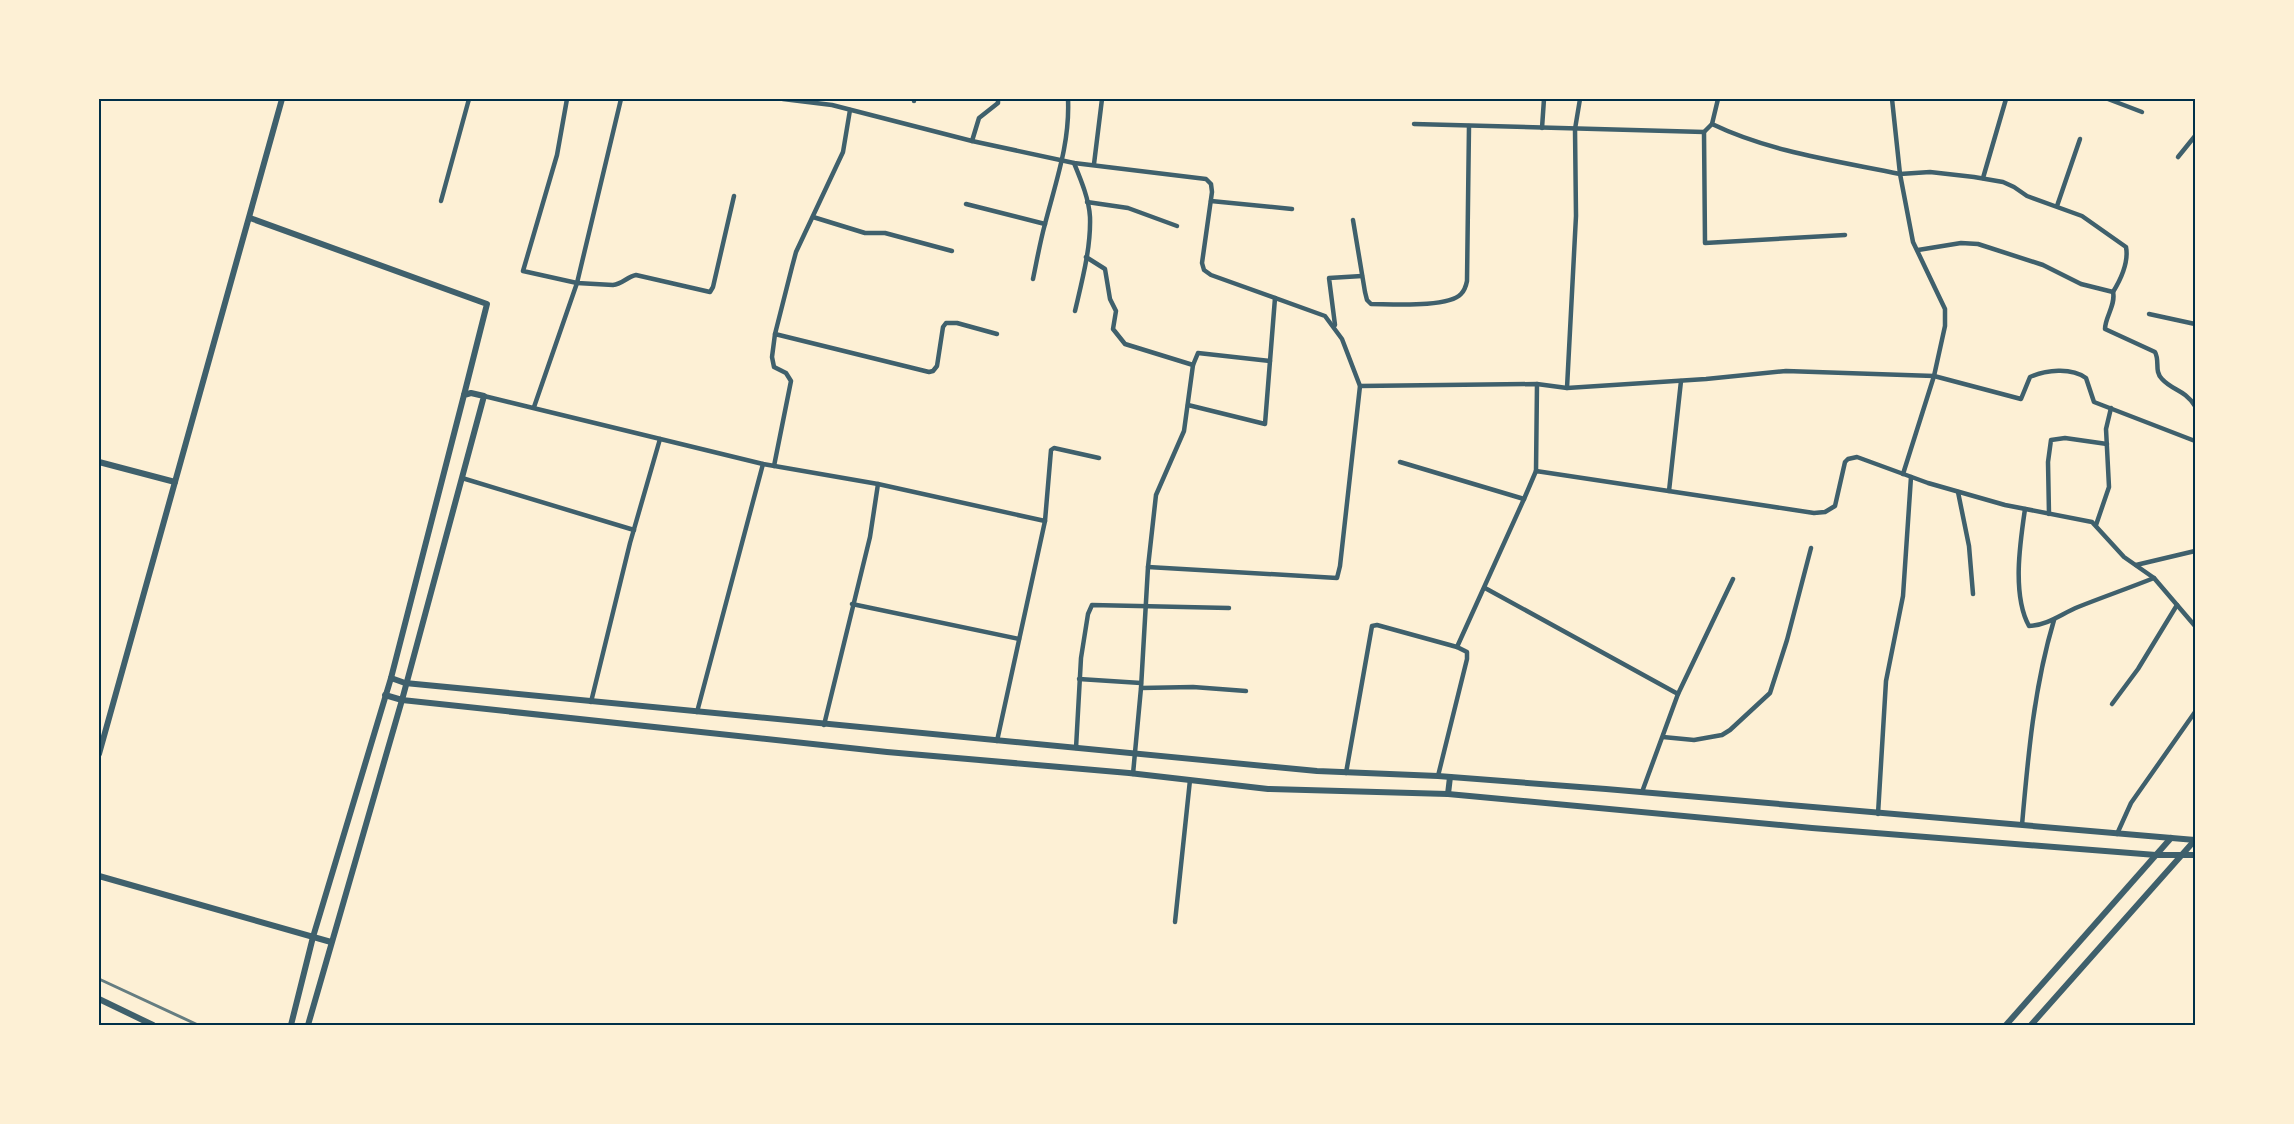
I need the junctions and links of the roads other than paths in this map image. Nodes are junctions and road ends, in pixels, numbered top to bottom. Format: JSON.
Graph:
{"nodes":[{"id":1,"x":282,"y":99,"type":"edge"},
{"id":2,"x":469,"y":99,"type":"edge"},
{"id":3,"x":567,"y":99,"type":"edge"},
{"id":4,"x":621,"y":99,"type":"edge"},
{"id":5,"x":783,"y":99,"type":"edge"},
{"id":6,"x":998,"y":99,"type":"edge"},
{"id":7,"x":1068,"y":99,"type":"edge"},
{"id":8,"x":1102,"y":99,"type":"edge"},
{"id":9,"x":1544,"y":99,"type":"edge"},
{"id":10,"x":1580,"y":99,"type":"edge"},
{"id":11,"x":1718,"y":99,"type":"edge"},
{"id":12,"x":1892,"y":99,"type":"edge"},
{"id":13,"x":2005,"y":99,"type":"edge"},
{"id":14,"x":2108,"y":99,"type":"edge"},
{"id":15,"x":818,"y":101,"type":"edge"},
{"id":16,"x":850,"y":110,"type":"junction"},
{"id":17,"x":2142,"y":112,"type":"dead end"},
{"id":18,"x":1414,"y":124,"type":"dead end"},
{"id":19,"x":1712,"y":124,"type":"junction"},
{"id":20,"x":1469,"y":126,"type":"junction"},
{"id":21,"x":1542,"y":128,"type":"junction"},
{"id":22,"x":1575,"y":129,"type":"junction"},
{"id":23,"x":1704,"y":132,"type":"junction"},
{"id":24,"x":2195,"y":136,"type":"edge"},
{"id":25,"x":2080,"y":139,"type":"dead end"},
{"id":26,"x":972,"y":141,"type":"junction"},
{"id":27,"x":2178,"y":157,"type":"dead end"},
{"id":28,"x":1063,"y":160,"type":"junction"},
{"id":29,"x":1074,"y":163,"type":"junction"},
{"id":30,"x":1094,"y":164,"type":"junction"},
{"id":31,"x":1900,"y":174,"type":"junction"},
{"id":32,"x":1983,"y":178,"type":"junction"},
{"id":33,"x":734,"y":196,"type":"dead end"},
{"id":34,"x":441,"y":201,"type":"dead end"},
{"id":35,"x":1211,"y":201,"type":"junction"},
{"id":36,"x":1088,"y":202,"type":"junction"},
{"id":37,"x":966,"y":204,"type":"dead end"},
{"id":38,"x":2057,"y":206,"type":"junction"},
{"id":39,"x":1292,"y":209,"type":"dead end"},
{"id":40,"x":813,"y":217,"type":"junction"},
{"id":41,"x":250,"y":218,"type":"junction"},
{"id":42,"x":1353,"y":220,"type":"dead end"},
{"id":43,"x":1045,"y":224,"type":"junction"},
{"id":44,"x":1177,"y":226,"type":"dead end"},
{"id":45,"x":1845,"y":235,"type":"dead end"},
{"id":46,"x":1918,"y":250,"type":"junction"},
{"id":47,"x":952,"y":251,"type":"dead end"},
{"id":48,"x":1086,"y":258,"type":"junction"},
{"id":49,"x":1362,"y":276,"type":"junction"},
{"id":50,"x":1032,"y":279,"type":"dead end"},
{"id":51,"x":577,"y":283,"type":"junction"},
{"id":52,"x":2113,"y":292,"type":"junction"},
{"id":53,"x":1275,"y":298,"type":"junction"},
{"id":54,"x":1075,"y":310,"type":"dead end"},
{"id":55,"x":2149,"y":314,"type":"dead end"},
{"id":56,"x":2195,"y":324,"type":"edge"},
{"id":57,"x":1335,"y":328,"type":"junction"},
{"id":58,"x":775,"y":334,"type":"junction"},
{"id":59,"x":997,"y":334,"type":"dead end"},
{"id":60,"x":1270,"y":361,"type":"junction"},
{"id":61,"x":1193,"y":365,"type":"junction"},
{"id":62,"x":1934,"y":376,"type":"junction"},
{"id":63,"x":1680,"y":381,"type":"junction"},
{"id":64,"x":1537,"y":384,"type":"junction"},
{"id":65,"x":1360,"y":386,"type":"junction"},
{"id":66,"x":1567,"y":388,"type":"junction"},
{"id":67,"x":464,"y":395,"type":"junction"},
{"id":68,"x":484,"y":396,"type":"junction"},
{"id":69,"x":1188,"y":405,"type":"junction"},
{"id":70,"x":2195,"y":406,"type":"edge"},
{"id":71,"x":534,"y":407,"type":"junction"},
{"id":72,"x":2111,"y":408,"type":"junction"},
{"id":73,"x":660,"y":439,"type":"junction"},
{"id":74,"x":2195,"y":441,"type":"edge"},
{"id":75,"x":2106,"y":444,"type":"junction"},
{"id":76,"x":1099,"y":458,"type":"dead end"},
{"id":77,"x":99,"y":462,"type":"edge"},
{"id":78,"x":1400,"y":462,"type":"dead end"},
{"id":79,"x":763,"y":464,"type":"junction"},
{"id":80,"x":774,"y":466,"type":"junction"},
{"id":81,"x":1536,"y":471,"type":"junction"},
{"id":82,"x":1903,"y":474,"type":"junction"},
{"id":83,"x":1911,"y":477,"type":"junction"},
{"id":84,"x":462,"y":478,"type":"junction"},
{"id":85,"x":175,"y":482,"type":"junction"},
{"id":86,"x":878,"y":484,"type":"junction"},
{"id":87,"x":1670,"y":491,"type":"junction"},
{"id":88,"x":1958,"y":492,"type":"junction"},
{"id":89,"x":1524,"y":499,"type":"junction"},
{"id":90,"x":2025,"y":509,"type":"junction"},
{"id":91,"x":2049,"y":514,"type":"junction"},
{"id":92,"x":1045,"y":521,"type":"junction"},
{"id":93,"x":2096,"y":525,"type":"junction"},
{"id":94,"x":634,"y":530,"type":"junction"},
{"id":95,"x":1811,"y":548,"type":"dead end"},
{"id":96,"x":2195,"y":551,"type":"edge"},
{"id":97,"x":2136,"y":566,"type":"junction"},
{"id":98,"x":1148,"y":567,"type":"junction"},
{"id":99,"x":2154,"y":578,"type":"junction"},
{"id":100,"x":1733,"y":579,"type":"dead end"},
{"id":101,"x":1485,"y":588,"type":"junction"},
{"id":102,"x":1973,"y":594,"type":"dead end"},
{"id":103,"x":852,"y":604,"type":"junction"},
{"id":104,"x":1146,"y":605,"type":"junction"},
{"id":105,"x":2177,"y":605,"type":"junction"},
{"id":106,"x":1229,"y":608,"type":"dead end"},
{"id":107,"x":2054,"y":620,"type":"junction"},
{"id":108,"x":2195,"y":626,"type":"edge"},
{"id":109,"x":1019,"y":639,"type":"junction"},
{"id":110,"x":1457,"y":647,"type":"junction"},
{"id":111,"x":391,"y":678,"type":"junction"},
{"id":112,"x":1079,"y":679,"type":"junction"},
{"id":113,"x":405,"y":683,"type":"junction"},
{"id":114,"x":1141,"y":685,"type":"junction"},
{"id":115,"x":1246,"y":691,"type":"dead end"},
{"id":116,"x":1678,"y":694,"type":"junction"},
{"id":117,"x":385,"y":695,"type":"junction"},
{"id":118,"x":402,"y":700,"type":"junction"},
{"id":119,"x":591,"y":702,"type":"junction"},
{"id":120,"x":2112,"y":704,"type":"dead end"},
{"id":121,"x":697,"y":712,"type":"junction"},
{"id":122,"x":2195,"y":712,"type":"edge"},
{"id":123,"x":824,"y":725,"type":"junction"},
{"id":124,"x":1663,"y":737,"type":"junction"},
{"id":125,"x":998,"y":741,"type":"junction"},
{"id":126,"x":1076,"y":748,"type":"junction"},
{"id":127,"x":99,"y":753,"type":"edge"},
{"id":128,"x":1135,"y":753,"type":"junction"},
{"id":129,"x":1346,"y":773,"type":"junction"},
{"id":130,"x":1133,"y":774,"type":"junction"},
{"id":131,"x":1438,"y":776,"type":"junction"},
{"id":132,"x":1450,"y":777,"type":"junction"},
{"id":133,"x":1190,"y":780,"type":"junction"},
{"id":134,"x":1642,"y":792,"type":"junction"},
{"id":135,"x":1448,"y":794,"type":"junction"},
{"id":136,"x":1878,"y":814,"type":"junction"},
{"id":137,"x":2022,"y":825,"type":"junction"},
{"id":138,"x":2117,"y":834,"type":"junction"},
{"id":139,"x":2171,"y":838,"type":"junction"},
{"id":140,"x":2195,"y":840,"type":"edge"},
{"id":141,"x":2156,"y":855,"type":"junction"},
{"id":142,"x":2195,"y":855,"type":"edge"},
{"id":143,"x":2180,"y":856,"type":"junction"},
{"id":144,"x":99,"y":876,"type":"edge"},
{"id":145,"x":1175,"y":922,"type":"dead end"},
{"id":146,"x":313,"y":937,"type":"junction"},
{"id":147,"x":331,"y":942,"type":"junction"},
{"id":148,"x":99,"y":999,"type":"edge"},
{"id":149,"x":153,"y":1025,"type":"edge"},
{"id":150,"x":291,"y":1025,"type":"edge"},
{"id":151,"x":308,"y":1025,"type":"edge"},
{"id":152,"x":2007,"y":1025,"type":"edge"},
{"id":153,"x":2031,"y":1025,"type":"edge"}],
"edges":[{"from":1,"to":41,"type":"street"},
{"from":2,"to":34,"type":"street"},
{"from":3,"to":51,"type":"street"},
{"from":4,"to":51,"type":"street"},
{"from":5,"to":15,"type":"street"},
{"from":6,"to":26,"type":"street"},
{"from":7,"to":28,"type":"street"},
{"from":8,"to":30,"type":"street"},
{"from":9,"to":21,"type":"street"},
{"from":10,"to":22,"type":"street"},
{"from":11,"to":19,"type":"street"},
{"from":12,"to":31,"type":"street"},
{"from":13,"to":32,"type":"street"},
{"from":14,"to":17,"type":"street"},
{"from":15,"to":16,"type":"street"},
{"from":16,"to":26,"type":"street"},
{"from":16,"to":40,"type":"street"},
{"from":18,"to":20,"type":"street"},
{"from":19,"to":23,"type":"street"},
{"from":19,"to":31,"type":"street"},
{"from":20,"to":21,"type":"street"},
{"from":20,"to":49,"type":"street"},
{"from":21,"to":22,"type":"street"},
{"from":22,"to":23,"type":"street"},
{"from":22,"to":66,"type":"street"},
{"from":23,"to":45,"type":"street"},
{"from":24,"to":27,"type":"street"},
{"from":25,"to":38,"type":"street"},
{"from":26,"to":28,"type":"street"},
{"from":28,"to":29,"type":"street"},
{"from":28,"to":43,"type":"street"},
{"from":29,"to":30,"type":"street"},
{"from":29,"to":36,"type":"street"},
{"from":30,"to":35,"type":"street"},
{"from":31,"to":32,"type":"street"},
{"from":31,"to":46,"type":"street"},
{"from":32,"to":38,"type":"street"},
{"from":33,"to":51,"type":"street"},
{"from":35,"to":39,"type":"street"},
{"from":35,"to":53,"type":"street"},
{"from":36,"to":44,"type":"street"},
{"from":36,"to":48,"type":"street"},
{"from":37,"to":43,"type":"street"},
{"from":38,"to":52,"type":"street"},
{"from":40,"to":47,"type":"street"},
{"from":40,"to":58,"type":"street"},
{"from":41,"to":67,"type":"street"},
{"from":41,"to":85,"type":"street"},
{"from":42,"to":49,"type":"street"},
{"from":43,"to":50,"type":"street"},
{"from":46,"to":52,"type":"street"},
{"from":46,"to":62,"type":"street"},
{"from":48,"to":54,"type":"street"},
{"from":48,"to":61,"type":"street"},
{"from":49,"to":57,"type":"street"},
{"from":51,"to":71,"type":"street"},
{"from":52,"to":70,"type":"street"},
{"from":53,"to":57,"type":"street"},
{"from":53,"to":60,"type":"street"},
{"from":55,"to":56,"type":"street"},
{"from":57,"to":65,"type":"street"},
{"from":58,"to":59,"type":"street"},
{"from":58,"to":80,"type":"street"},
{"from":60,"to":61,"type":"street"},
{"from":60,"to":69,"type":"street"},
{"from":61,"to":69,"type":"street"},
{"from":62,"to":63,"type":"street"},
{"from":62,"to":72,"type":"street"},
{"from":62,"to":82,"type":"street"},
{"from":63,"to":66,"type":"street"},
{"from":63,"to":87,"type":"street"},
{"from":64,"to":65,"type":"street"},
{"from":64,"to":66,"type":"street"},
{"from":64,"to":81,"type":"street"},
{"from":65,"to":98,"type":"street"},
{"from":67,"to":68,"type":"street"},
{"from":67,"to":111,"type":"street"},
{"from":68,"to":71,"type":"street"},
{"from":68,"to":84,"type":"street"},
{"from":69,"to":98,"type":"street"},
{"from":71,"to":73,"type":"street"},
{"from":72,"to":74,"type":"street"},
{"from":72,"to":75,"type":"street"},
{"from":73,"to":79,"type":"street"},
{"from":73,"to":94,"type":"street"},
{"from":75,"to":91,"type":"street"},
{"from":75,"to":93,"type":"street"},
{"from":76,"to":92,"type":"street"},
{"from":77,"to":85,"type":"street"},
{"from":78,"to":89,"type":"street"},
{"from":79,"to":80,"type":"street"},
{"from":79,"to":121,"type":"street"},
{"from":80,"to":86,"type":"street"},
{"from":81,"to":87,"type":"street"},
{"from":81,"to":89,"type":"street"},
{"from":82,"to":83,"type":"street"},
{"from":82,"to":87,"type":"street"},
{"from":83,"to":88,"type":"street"},
{"from":83,"to":136,"type":"street"},
{"from":84,"to":94,"type":"street"},
{"from":84,"to":113,"type":"street"},
{"from":85,"to":127,"type":"street"},
{"from":86,"to":92,"type":"street"},
{"from":86,"to":103,"type":"street"},
{"from":88,"to":90,"type":"street"},
{"from":88,"to":102,"type":"street"},
{"from":89,"to":101,"type":"street"},
{"from":90,"to":91,"type":"street"},
{"from":90,"to":107,"type":"street"},
{"from":91,"to":93,"type":"street"},
{"from":92,"to":109,"type":"street"},
{"from":93,"to":97,"type":"street"},
{"from":94,"to":119,"type":"street"},
{"from":95,"to":124,"type":"street"},
{"from":96,"to":97,"type":"street"},
{"from":97,"to":99,"type":"street"},
{"from":98,"to":104,"type":"street"},
{"from":99,"to":105,"type":"street"},
{"from":99,"to":107,"type":"street"},
{"from":100,"to":116,"type":"street"},
{"from":101,"to":110,"type":"street"},
{"from":101,"to":116,"type":"street"},
{"from":103,"to":109,"type":"street"},
{"from":103,"to":123,"type":"street"},
{"from":104,"to":106,"type":"street"},
{"from":104,"to":112,"type":"street"},
{"from":104,"to":114,"type":"street"},
{"from":105,"to":108,"type":"street"},
{"from":105,"to":120,"type":"street"},
{"from":107,"to":137,"type":"street"},
{"from":109,"to":125,"type":"street"},
{"from":110,"to":129,"type":"street"},
{"from":110,"to":131,"type":"street"},
{"from":111,"to":113,"type":"street"},
{"from":111,"to":117,"type":"street"},
{"from":112,"to":114,"type":"street"},
{"from":112,"to":126,"type":"street"},
{"from":113,"to":118,"type":"street"},
{"from":113,"to":119,"type":"street"},
{"from":114,"to":115,"type":"street"},
{"from":114,"to":128,"type":"street"},
{"from":116,"to":124,"type":"street"},
{"from":117,"to":118,"type":"street"},
{"from":117,"to":146,"type":"street"},
{"from":118,"to":130,"type":"street"},
{"from":118,"to":147,"type":"street"},
{"from":119,"to":121,"type":"street"},
{"from":121,"to":123,"type":"street"},
{"from":122,"to":138,"type":"street"},
{"from":123,"to":125,"type":"street"},
{"from":124,"to":134,"type":"street"},
{"from":125,"to":126,"type":"street"},
{"from":126,"to":128,"type":"street"},
{"from":128,"to":129,"type":"street"},
{"from":128,"to":130,"type":"street"},
{"from":129,"to":131,"type":"street"},
{"from":130,"to":133,"type":"street"},
{"from":131,"to":132,"type":"street"},
{"from":132,"to":134,"type":"street"},
{"from":132,"to":135,"type":"street"},
{"from":133,"to":135,"type":"street"},
{"from":133,"to":145,"type":"street"},
{"from":134,"to":136,"type":"street"},
{"from":135,"to":141,"type":"street"},
{"from":136,"to":137,"type":"street"},
{"from":137,"to":138,"type":"street"},
{"from":138,"to":139,"type":"street"},
{"from":139,"to":140,"type":"street"},
{"from":139,"to":141,"type":"street"},
{"from":140,"to":143,"type":"street"},
{"from":141,"to":143,"type":"street"},
{"from":141,"to":152,"type":"street"},
{"from":142,"to":143,"type":"street"},
{"from":143,"to":153,"type":"street"},
{"from":144,"to":146,"type":"street"},
{"from":146,"to":147,"type":"street"},
{"from":146,"to":150,"type":"street"},
{"from":147,"to":151,"type":"street"},
{"from":148,"to":149,"type":"street"}]}
